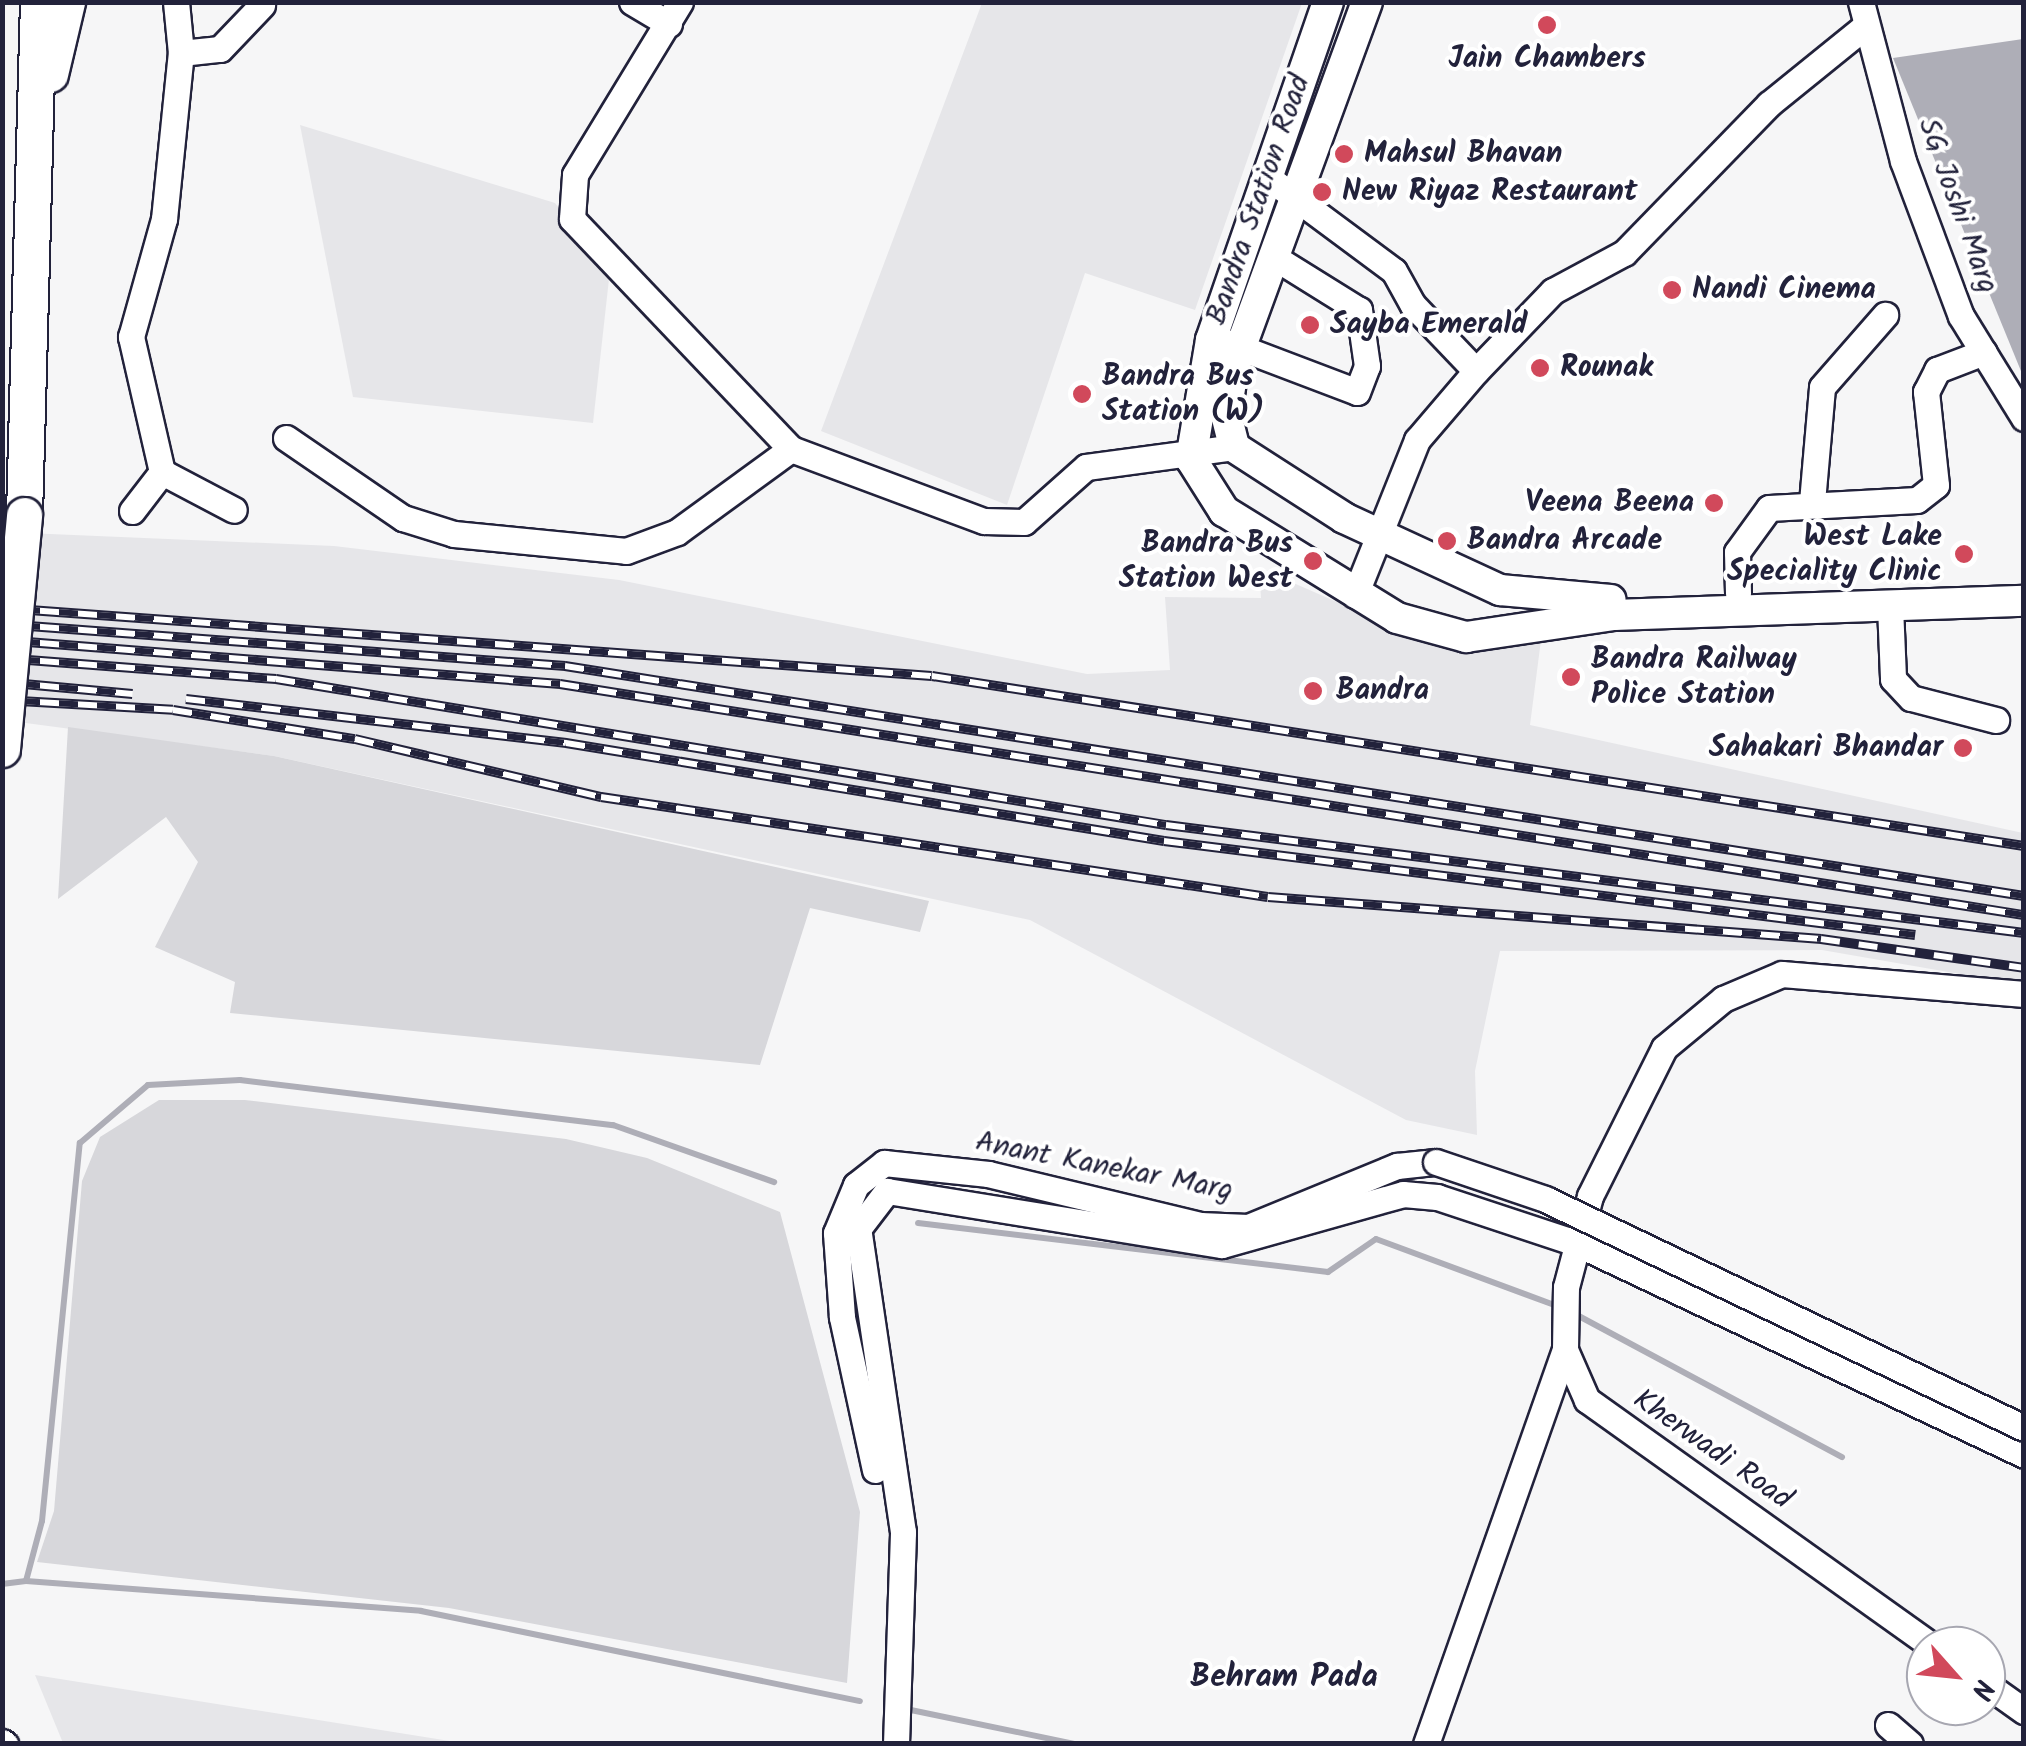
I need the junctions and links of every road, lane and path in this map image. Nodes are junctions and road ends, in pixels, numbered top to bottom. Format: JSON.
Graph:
{"nodes":[{"id":1,"x":38,"y":2,"type":"edge"},
{"id":2,"x":67,"y":2,"type":"edge"},
{"id":3,"x":176,"y":2,"type":"edge"},
{"id":4,"x":632,"y":2,"type":"edge"},
{"id":5,"x":1328,"y":2,"type":"edge"},
{"id":6,"x":1367,"y":2,"type":"edge"},
{"id":7,"x":262,"y":5,"type":"dead end"},
{"id":8,"x":674,"y":13,"type":"edge"},
{"id":9,"x":1862,"y":15,"type":"edge"},
{"id":10,"x":181,"y":53,"type":"junction"},
{"id":11,"x":26,"y":172,"type":"junction"},
{"id":12,"x":1266,"y":176,"type":"junction"},
{"id":13,"x":1300,"y":197,"type":"junction"},
{"id":14,"x":1277,"y":259,"type":"junction"},
{"id":15,"x":1885,"y":315,"type":"dead end"},
{"id":16,"x":1211,"y":340,"type":"junction"},
{"id":17,"x":1244,"y":344,"type":"junction"},
{"id":18,"x":1984,"y":352,"type":"junction"},
{"id":19,"x":1476,"y":370,"type":"junction"},
{"id":20,"x":2024,"y":418,"type":"edge"},
{"id":21,"x":286,"y":438,"type":"dead end"},
{"id":22,"x":1234,"y":446,"type":"junction"},
{"id":23,"x":791,"y":448,"type":"junction"},
{"id":24,"x":1191,"y":460,"type":"junction"},
{"id":25,"x":162,"y":472,"type":"junction"},
{"id":26,"x":1812,"y":502,"type":"junction"},
{"id":27,"x":234,"y":510,"type":"dead end"},
{"id":28,"x":132,"y":512,"type":"dead end"},
{"id":29,"x":1376,"y":533,"type":"junction"},
{"id":30,"x":2024,"y":587,"type":"edge"},
{"id":31,"x":1738,"y":594,"type":"junction"},
{"id":32,"x":1355,"y":595,"type":"junction"},
{"id":33,"x":2024,"y":601,"type":"edge"},
{"id":34,"x":1890,"y":606,"type":"junction"},
{"id":35,"x":1996,"y":720,"type":"dead end"},
{"id":36,"x":2,"y":750,"type":"edge"},
{"id":37,"x":2024,"y":994,"type":"edge"},
{"id":38,"x":1576,"y":1244,"type":"junction"},
{"id":39,"x":1565,"y":1350,"type":"junction"},
{"id":40,"x":2024,"y":1428,"type":"edge"},
{"id":41,"x":2024,"y":1455,"type":"edge"},
{"id":42,"x":895,"y":1598,"type":"junction"},
{"id":43,"x":1906,"y":1627,"type":"edge"},
{"id":44,"x":1888,"y":1724,"type":"dead end"},
{"id":45,"x":877,"y":1744,"type":"edge"},
{"id":46,"x":896,"y":1744,"type":"edge"},
{"id":47,"x":1426,"y":1744,"type":"edge"},
{"id":48,"x":1910,"y":1744,"type":"edge"}],
"edges":[{"from":1,"to":11,"type":"highway"},
{"from":2,"to":11,"type":"highway"},
{"from":3,"to":10,"type":"street"},
{"from":4,"to":8,"type":"street"},
{"from":5,"to":12,"type":"main road","name":"Bandra Station Road"},
{"from":6,"to":13,"type":"main road","name":"Bandra Station Road"},
{"from":7,"to":10,"type":"street"},
{"from":8,"to":23,"type":"street"},
{"from":9,"to":18,"type":"street","name":"SG Joshi Marg"},
{"from":9,"to":19,"type":"street"},
{"from":10,"to":25,"type":"street"},
{"from":11,"to":36,"type":"highway","bridge":true},
{"from":12,"to":13,"type":"street"},
{"from":12,"to":16,"type":"main road","name":"Bandra Station Road"},
{"from":13,"to":14,"type":"main road","name":"Bandra Station Road"},
{"from":13,"to":19,"type":"street"},
{"from":14,"to":17,"type":"main road","name":"Bandra Station Road"},
{"from":14,"to":17,"type":"street"},
{"from":15,"to":26,"type":"street"},
{"from":16,"to":17,"type":"street"},
{"from":16,"to":24,"type":"main road","name":"Bandra Station Road"},
{"from":17,"to":22,"type":"main road","name":"Bandra Station Road"},
{"from":18,"to":20,"type":"street","name":"SG Joshi Marg"},
{"from":18,"to":26,"type":"street"},
{"from":19,"to":29,"type":"street"},
{"from":21,"to":23,"type":"street"},
{"from":22,"to":24,"type":"street"},
{"from":22,"to":29,"type":"main road"},
{"from":23,"to":24,"type":"street"},
{"from":24,"to":32,"type":"main road"},
{"from":25,"to":27,"type":"street"},
{"from":25,"to":28,"type":"street"},
{"from":26,"to":31,"type":"street"},
{"from":29,"to":31,"type":"main road"},
{"from":29,"to":32,"type":"street"},
{"from":30,"to":31,"type":"main road"},
{"from":32,"to":34,"type":"main road"},
{"from":33,"to":34,"type":"main road"},
{"from":34,"to":35,"type":"street"},
{"from":37,"to":38,"type":"street","name":"Kherwadi Road"},
{"from":38,"to":39,"type":"street","name":"Kherwadi Road"},
{"from":38,"to":41,"type":"street","name":"Anant Kanekar Marg"},
{"from":38,"to":42,"type":"street","name":"Anant Kanekar Marg"},
{"from":39,"to":43,"type":"street","name":"Kherwadi Road"},
{"from":39,"to":47,"type":"street"},
{"from":40,"to":42,"type":"street","name":"Anant Kanekar Marg","bridge":true},
{"from":42,"to":45,"type":"street","name":"Anant Kanekar Marg"},
{"from":42,"to":46,"type":"street","name":"Anant Kanekar Marg"},
{"from":44,"to":48,"type":"street"}]}
